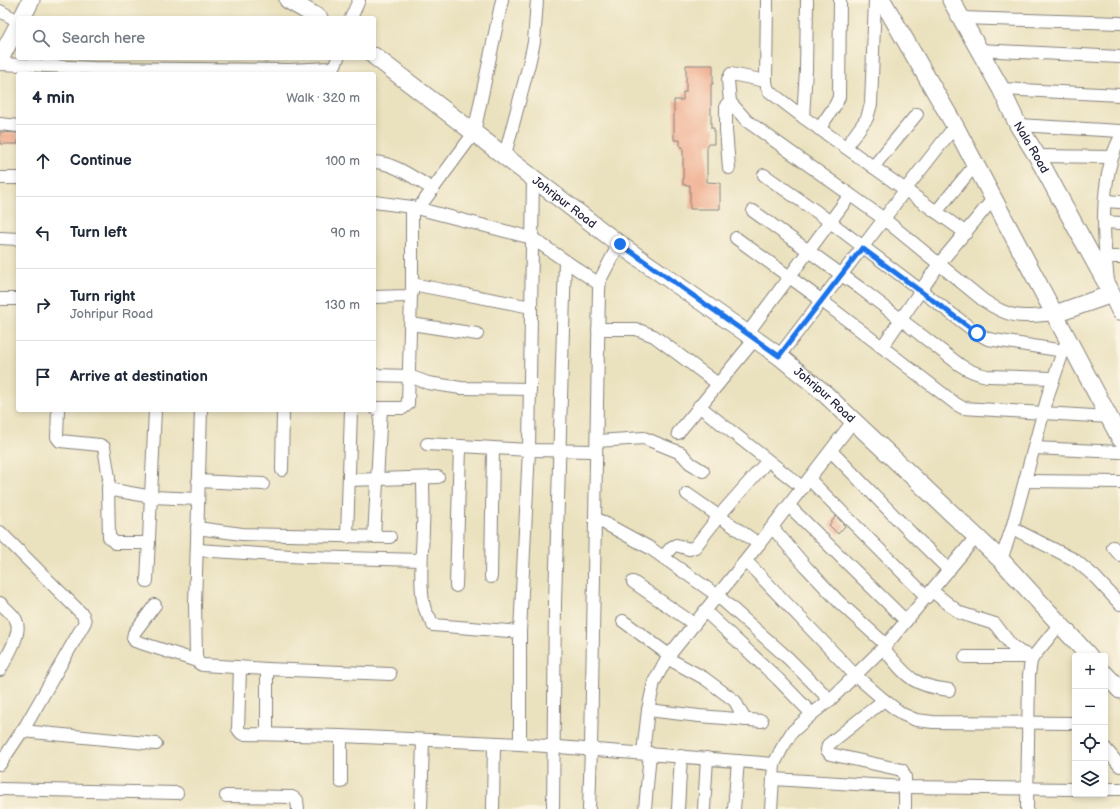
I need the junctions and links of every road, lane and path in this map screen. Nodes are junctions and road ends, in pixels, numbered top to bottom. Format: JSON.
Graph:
{"nodes":[{"id":1,"x":31,"y":0,"type":"edge"},
{"id":2,"x":288,"y":0,"type":"edge"},
{"id":3,"x":359,"y":0,"type":"edge"},
{"id":4,"x":502,"y":0,"type":"edge"},
{"id":5,"x":537,"y":0,"type":"edge"},
{"id":6,"x":767,"y":0,"type":"edge"},
{"id":7,"x":807,"y":0,"type":"edge"},
{"id":8,"x":840,"y":0,"type":"edge"},
{"id":9,"x":875,"y":0,"type":"edge"},
{"id":10,"x":882,"y":0,"type":"edge"},
{"id":11,"x":951,"y":0,"type":"edge"},
{"id":12,"x":0,"y":11,"type":"edge"},
{"id":13,"x":23,"y":16,"type":"edge"},
{"id":14,"x":316,"y":16,"type":"edge"},
{"id":15,"x":352,"y":16,"type":"edge"},
{"id":16,"x":962,"y":18,"type":"junction"},
{"id":17,"x":16,"y":20,"type":"edge"},
{"id":18,"x":1120,"y":23,"type":"edge"},
{"id":19,"x":16,"y":29,"type":"edge"},
{"id":20,"x":979,"y":50,"type":"junction"},
{"id":21,"x":1120,"y":57,"type":"edge"},
{"id":22,"x":376,"y":58,"type":"edge"},
{"id":23,"x":0,"y":59,"type":"edge"},
{"id":24,"x":337,"y":60,"type":"edge"},
{"id":25,"x":0,"y":64,"type":"edge"},
{"id":26,"x":289,"y":72,"type":"edge"},
{"id":27,"x":315,"y":72,"type":"edge"},
{"id":28,"x":766,"y":81,"type":"junction"},
{"id":29,"x":1001,"y":89,"type":"junction"},
{"id":30,"x":1120,"y":95,"type":"edge"},
{"id":31,"x":730,"y":102,"type":"junction"},
{"id":32,"x":917,"y":114,"type":"dead end"},
{"id":33,"x":803,"y":118,"type":"junction"},
{"id":34,"x":0,"y":124,"type":"edge"},
{"id":35,"x":1018,"y":125,"type":"junction"},
{"id":36,"x":16,"y":126,"type":"edge"},
{"id":37,"x":955,"y":126,"type":"junction"},
{"id":38,"x":819,"y":128,"type":"junction"},
{"id":39,"x":1120,"y":131,"type":"edge"},
{"id":40,"x":474,"y":133,"type":"junction"},
{"id":41,"x":1119,"y":142,"type":"edge"},
{"id":42,"x":846,"y":147,"type":"junction"},
{"id":43,"x":505,"y":155,"type":"junction"},
{"id":44,"x":1037,"y":156,"type":"junction"},
{"id":45,"x":1112,"y":157,"type":"junction"},
{"id":46,"x":376,"y":162,"type":"edge"},
{"id":47,"x":975,"y":165,"type":"junction"},
{"id":48,"x":873,"y":167,"type":"junction"},
{"id":49,"x":729,"y":168,"type":"dead end"},
{"id":50,"x":1114,"y":172,"type":"edge"},
{"id":51,"x":764,"y":175,"type":"dead end"},
{"id":52,"x":533,"y":177,"type":"junction"},
{"id":53,"x":0,"y":178,"type":"edge"},
{"id":54,"x":16,"y":178,"type":"edge"},
{"id":55,"x":433,"y":189,"type":"junction"},
{"id":56,"x":905,"y":190,"type":"junction"},
{"id":57,"x":850,"y":195,"type":"junction"},
{"id":58,"x":993,"y":199,"type":"junction"},
{"id":59,"x":1105,"y":201,"type":"junction"},
{"id":60,"x":376,"y":202,"type":"edge"},
{"id":61,"x":1120,"y":202,"type":"edge"},
{"id":62,"x":415,"y":208,"type":"junction"},
{"id":63,"x":753,"y":210,"type":"dead end"},
{"id":64,"x":936,"y":212,"type":"junction"},
{"id":65,"x":884,"y":219,"type":"junction"},
{"id":66,"x":830,"y":222,"type":"junction"},
{"id":67,"x":1105,"y":222,"type":"junction"},
{"id":68,"x":1120,"y":223,"type":"edge"},
{"id":69,"x":966,"y":233,"type":"junction"},
{"id":70,"x":0,"y":238,"type":"edge"},
{"id":71,"x":532,"y":238,"type":"junction"},
{"id":72,"x":736,"y":238,"type":"dead end"},
{"id":73,"x":16,"y":239,"type":"edge"},
{"id":74,"x":620,"y":244,"type":"junction"},
{"id":75,"x":862,"y":248,"type":"junction"},
{"id":76,"x":808,"y":250,"type":"junction"},
{"id":77,"x":1106,"y":257,"type":"junction"},
{"id":78,"x":1120,"y":258,"type":"edge"},
{"id":79,"x":565,"y":261,"type":"junction"},
{"id":80,"x":939,"y":264,"type":"junction"},
{"id":81,"x":842,"y":274,"type":"junction"},
{"id":82,"x":790,"y":276,"type":"junction"},
{"id":83,"x":599,"y":284,"type":"junction"},
{"id":84,"x":412,"y":290,"type":"junction"},
{"id":85,"x":920,"y":291,"type":"junction"},
{"id":86,"x":1111,"y":294,"type":"edge"},
{"id":87,"x":376,"y":297,"type":"edge"},
{"id":88,"x":0,"y":299,"type":"edge"},
{"id":89,"x":16,"y":299,"type":"edge"},
{"id":90,"x":821,"y":300,"type":"junction"},
{"id":91,"x":531,"y":307,"type":"junction"},
{"id":92,"x":1062,"y":312,"type":"junction"},
{"id":93,"x":1120,"y":312,"type":"edge"},
{"id":94,"x":901,"y":320,"type":"junction"},
{"id":95,"x":411,"y":324,"type":"junction"},
{"id":96,"x":598,"y":329,"type":"junction"},
{"id":97,"x":477,"y":334,"type":"dead end"},
{"id":98,"x":751,"y":337,"type":"junction"},
{"id":99,"x":1065,"y":344,"type":"junction"},
{"id":100,"x":882,"y":347,"type":"junction"},
{"id":101,"x":779,"y":356,"type":"junction"},
{"id":102,"x":376,"y":375,"type":"edge"},
{"id":103,"x":409,"y":376,"type":"junction"},
{"id":104,"x":1054,"y":378,"type":"junction"},
{"id":105,"x":718,"y":384,"type":"junction"},
{"id":106,"x":530,"y":389,"type":"junction"},
{"id":107,"x":700,"y":406,"type":"junction"},
{"id":108,"x":377,"y":408,"type":"edge"},
{"id":109,"x":58,"y":412,"type":"edge"},
{"id":110,"x":155,"y":412,"type":"edge"},
{"id":111,"x":201,"y":412,"type":"edge"},
{"id":112,"x":283,"y":412,"type":"edge"},
{"id":113,"x":351,"y":412,"type":"edge"},
{"id":114,"x":1043,"y":414,"type":"junction"},
{"id":115,"x":1109,"y":417,"type":"junction"},
{"id":116,"x":854,"y":420,"type":"junction"},
{"id":117,"x":678,"y":433,"type":"dead end"},
{"id":118,"x":1120,"y":438,"type":"edge"},
{"id":119,"x":427,"y":444,"type":"dead end"},
{"id":120,"x":597,"y":446,"type":"junction"},
{"id":121,"x":460,"y":447,"type":"junction"},
{"id":122,"x":493,"y":448,"type":"junction"},
{"id":123,"x":1034,"y":448,"type":"junction"},
{"id":124,"x":529,"y":450,"type":"junction"},
{"id":125,"x":831,"y":450,"type":"junction"},
{"id":126,"x":560,"y":451,"type":"junction"},
{"id":127,"x":1120,"y":452,"type":"edge"},
{"id":128,"x":763,"y":466,"type":"dead end"},
{"id":129,"x":282,"y":470,"type":"dead end"},
{"id":130,"x":703,"y":471,"type":"dead end"},
{"id":131,"x":438,"y":477,"type":"dead end"},
{"id":132,"x":423,"y":478,"type":"junction"},
{"id":133,"x":377,"y":479,"type":"junction"},
{"id":134,"x":349,"y":480,"type":"junction"},
{"id":135,"x":198,"y":481,"type":"junction"},
{"id":136,"x":1024,"y":481,"type":"junction"},
{"id":137,"x":1120,"y":482,"type":"edge"},
{"id":138,"x":806,"y":483,"type":"junction"},
{"id":139,"x":263,"y":484,"type":"dead end"},
{"id":140,"x":108,"y":489,"type":"junction"},
{"id":141,"x":687,"y":494,"type":"dead end"},
{"id":142,"x":152,"y":497,"type":"junction"},
{"id":143,"x":198,"y":499,"type":"junction"},
{"id":144,"x":789,"y":506,"type":"junction"},
{"id":145,"x":719,"y":516,"type":"junction"},
{"id":146,"x":595,"y":518,"type":"junction"},
{"id":147,"x":772,"y":527,"type":"junction"},
{"id":148,"x":197,"y":528,"type":"junction"},
{"id":149,"x":1012,"y":528,"type":"junction"},
{"id":150,"x":0,"y":532,"type":"edge"},
{"id":151,"x":347,"y":537,"type":"junction"},
{"id":152,"x":374,"y":537,"type":"junction"},
{"id":153,"x":390,"y":537,"type":"dead end"},
{"id":154,"x":976,"y":537,"type":"junction"},
{"id":155,"x":149,"y":543,"type":"junction"},
{"id":156,"x":759,"y":544,"type":"junction"},
{"id":157,"x":197,"y":550,"type":"junction"},
{"id":158,"x":663,"y":557,"type":"junction"},
{"id":159,"x":421,"y":560,"type":"junction"},
{"id":160,"x":1001,"y":560,"type":"junction"},
{"id":161,"x":746,"y":561,"type":"junction"},
{"id":162,"x":949,"y":570,"type":"junction"},
{"id":163,"x":491,"y":577,"type":"dead end"},
{"id":164,"x":147,"y":581,"type":"dead end"},
{"id":165,"x":633,"y":582,"type":"dead end"},
{"id":166,"x":456,"y":586,"type":"dead end"},
{"id":167,"x":929,"y":594,"type":"junction"},
{"id":168,"x":718,"y":596,"type":"junction"},
{"id":169,"x":0,"y":603,"type":"edge"},
{"id":170,"x":155,"y":604,"type":"dead end"},
{"id":171,"x":1120,"y":604,"type":"edge"},
{"id":172,"x":705,"y":611,"type":"junction"},
{"id":173,"x":623,"y":621,"type":"dead end"},
{"id":174,"x":906,"y":621,"type":"junction"},
{"id":175,"x":694,"y":624,"type":"junction"},
{"id":176,"x":1060,"y":624,"type":"junction"},
{"id":177,"x":520,"y":632,"type":"junction"},
{"id":178,"x":884,"y":646,"type":"junction"},
{"id":179,"x":1086,"y":653,"type":"edge"},
{"id":180,"x":668,"y":657,"type":"junction"},
{"id":181,"x":965,"y":657,"type":"dead end"},
{"id":182,"x":1033,"y":657,"type":"junction"},
{"id":183,"x":197,"y":661,"type":"junction"},
{"id":184,"x":240,"y":668,"type":"junction"},
{"id":185,"x":0,"y":670,"type":"edge"},
{"id":186,"x":268,"y":670,"type":"junction"},
{"id":187,"x":390,"y":674,"type":"dead end"},
{"id":188,"x":855,"y":675,"type":"junction"},
{"id":189,"x":1108,"y":677,"type":"edge"},
{"id":190,"x":949,"y":690,"type":"dead end"},
{"id":191,"x":1120,"y":690,"type":"edge"},
{"id":192,"x":830,"y":700,"type":"junction"},
{"id":193,"x":884,"y":700,"type":"junction"},
{"id":194,"x":648,"y":710,"type":"junction"},
{"id":195,"x":812,"y":714,"type":"junction"},
{"id":196,"x":745,"y":720,"type":"junction"},
{"id":197,"x":762,"y":721,"type":"dead end"},
{"id":198,"x":1029,"y":723,"type":"junction"},
{"id":199,"x":1072,"y":723,"type":"edge"},
{"id":200,"x":22,"y":731,"type":"junction"},
{"id":201,"x":267,"y":734,"type":"junction"},
{"id":202,"x":341,"y":736,"type":"junction"},
{"id":203,"x":423,"y":740,"type":"junction"},
{"id":204,"x":494,"y":742,"type":"junction"},
{"id":205,"x":156,"y":744,"type":"dead end"},
{"id":206,"x":520,"y":744,"type":"junction"},
{"id":207,"x":553,"y":746,"type":"junction"},
{"id":208,"x":4,"y":748,"type":"edge"},
{"id":209,"x":591,"y":748,"type":"junction"},
{"id":210,"x":1108,"y":752,"type":"edge"},
{"id":211,"x":646,"y":753,"type":"junction"},
{"id":212,"x":681,"y":756,"type":"junction"},
{"id":213,"x":708,"y":758,"type":"junction"},
{"id":214,"x":738,"y":761,"type":"junction"},
{"id":215,"x":0,"y":764,"type":"edge"},
{"id":216,"x":774,"y":764,"type":"junction"},
{"id":217,"x":1120,"y":766,"type":"edge"},
{"id":218,"x":773,"y":779,"type":"junction"},
{"id":219,"x":341,"y":782,"type":"dead end"},
{"id":220,"x":905,"y":787,"type":"junction"},
{"id":221,"x":1027,"y":788,"type":"junction"},
{"id":222,"x":0,"y":789,"type":"edge"},
{"id":223,"x":1072,"y":789,"type":"edge"},
{"id":224,"x":1108,"y":789,"type":"edge"},
{"id":225,"x":1120,"y":789,"type":"edge"},
{"id":226,"x":177,"y":793,"type":"dead end"},
{"id":227,"x":226,"y":796,"type":"dead end"},
{"id":228,"x":298,"y":809,"type":"edge"},
{"id":229,"x":420,"y":809,"type":"edge"},
{"id":230,"x":493,"y":809,"type":"edge"},
{"id":231,"x":553,"y":809,"type":"edge"},
{"id":232,"x":589,"y":809,"type":"edge"},
{"id":233,"x":645,"y":809,"type":"edge"},
{"id":234,"x":678,"y":809,"type":"edge"},
{"id":235,"x":704,"y":809,"type":"edge"},
{"id":236,"x":734,"y":809,"type":"edge"},
{"id":237,"x":771,"y":809,"type":"edge"},
{"id":238,"x":905,"y":809,"type":"edge"},
{"id":239,"x":1027,"y":809,"type":"edge"}],
"edges":[{"from":1,"to":13,"type":"street"},
{"from":2,"to":14,"type":"street"},
{"from":3,"to":15,"type":"street"},
{"from":4,"to":40,"type":"street"},
{"from":5,"to":43,"type":"street"},
{"from":6,"to":28,"type":"street"},
{"from":7,"to":33,"type":"street"},
{"from":8,"to":38,"type":"street"},
{"from":9,"to":42,"type":"street"},
{"from":10,"to":37,"type":"street"},
{"from":11,"to":16,"type":"street","name":"Nala Road"},
{"from":12,"to":17,"type":"street"},
{"from":16,"to":18,"type":"street"},
{"from":16,"to":20,"type":"street","name":"Nala Road"},
{"from":19,"to":23,"type":"street"},
{"from":20,"to":21,"type":"street"},
{"from":20,"to":29,"type":"street","name":"Nala Road"},
{"from":22,"to":40,"type":"street","name":"Johripur Road"},
{"from":24,"to":27,"type":"street"},
{"from":25,"to":26,"type":"street"},
{"from":26,"to":27,"type":"street"},
{"from":28,"to":31,"type":"street"},
{"from":28,"to":33,"type":"street"},
{"from":29,"to":30,"type":"street"},
{"from":29,"to":35,"type":"street","name":"Nala Road"},
{"from":31,"to":49,"type":"street"},
{"from":31,"to":57,"type":"street"},
{"from":32,"to":48,"type":"street"},
{"from":33,"to":38,"type":"street"},
{"from":34,"to":36,"type":"street"},
{"from":35,"to":39,"type":"street"},
{"from":35,"to":44,"type":"street","name":"Nala Road"},
{"from":37,"to":47,"type":"street"},
{"from":37,"to":56,"type":"street"},
{"from":38,"to":42,"type":"street"},
{"from":40,"to":43,"type":"street","name":"Johripur Road"},
{"from":40,"to":55,"type":"street"},
{"from":41,"to":45,"type":"street"},
{"from":42,"to":48,"type":"street"},
{"from":43,"to":52,"type":"street","name":"Johripur Road"},
{"from":44,"to":45,"type":"street"},
{"from":44,"to":86,"type":"street","name":"Nala Road"},
{"from":45,"to":50,"type":"street"},
{"from":46,"to":55,"type":"street"},
{"from":47,"to":58,"type":"street"},
{"from":47,"to":64,"type":"street"},
{"from":48,"to":56,"type":"street"},
{"from":50,"to":59,"type":"street"},
{"from":51,"to":66,"type":"street"},
{"from":52,"to":71,"type":"street"},
{"from":52,"to":74,"type":"street","name":"Johripur Road"},
{"from":53,"to":54,"type":"street"},
{"from":55,"to":62,"type":"street"},
{"from":56,"to":64,"type":"street"},
{"from":56,"to":65,"type":"street"},
{"from":57,"to":65,"type":"street"},
{"from":57,"to":66,"type":"street"},
{"from":58,"to":69,"type":"street"},
{"from":58,"to":92,"type":"street"},
{"from":59,"to":61,"type":"street"},
{"from":59,"to":67,"type":"street"},
{"from":60,"to":62,"type":"street"},
{"from":62,"to":71,"type":"street"},
{"from":62,"to":84,"type":"street"},
{"from":63,"to":76,"type":"street"},
{"from":64,"to":69,"type":"street"},
{"from":65,"to":75,"type":"street"},
{"from":65,"to":80,"type":"street"},
{"from":66,"to":75,"type":"street"},
{"from":66,"to":76,"type":"street"},
{"from":67,"to":68,"type":"street"},
{"from":67,"to":77,"type":"street"},
{"from":69,"to":80,"type":"street"},
{"from":70,"to":73,"type":"street"},
{"from":71,"to":79,"type":"street"},
{"from":71,"to":91,"type":"street"},
{"from":72,"to":82,"type":"street"},
{"from":74,"to":83,"type":"street"},
{"from":74,"to":98,"type":"street","name":"Johripur Road"},
{"from":75,"to":81,"type":"street"},
{"from":75,"to":85,"type":"street"},
{"from":76,"to":81,"type":"street"},
{"from":76,"to":82,"type":"street"},
{"from":77,"to":78,"type":"street"},
{"from":77,"to":86,"type":"street"},
{"from":79,"to":83,"type":"street"},
{"from":79,"to":126,"type":"street"},
{"from":80,"to":85,"type":"street"},
{"from":80,"to":92,"type":"street"},
{"from":81,"to":90,"type":"street"},
{"from":81,"to":94,"type":"street"},
{"from":82,"to":90,"type":"street"},
{"from":82,"to":98,"type":"street"},
{"from":83,"to":96,"type":"street"},
{"from":84,"to":87,"type":"street"},
{"from":84,"to":91,"type":"street"},
{"from":84,"to":95,"type":"street"},
{"from":85,"to":94,"type":"street"},
{"from":85,"to":99,"type":"street"},
{"from":86,"to":92,"type":"street"},
{"from":86,"to":93,"type":"street","name":"Nala Road"},
{"from":88,"to":89,"type":"street"},
{"from":90,"to":100,"type":"street"},
{"from":90,"to":101,"type":"street"},
{"from":91,"to":106,"type":"street"},
{"from":92,"to":99,"type":"street"},
{"from":94,"to":100,"type":"street"},
{"from":94,"to":104,"type":"street"},
{"from":95,"to":97,"type":"street"},
{"from":95,"to":103,"type":"street"},
{"from":96,"to":105,"type":"street"},
{"from":96,"to":120,"type":"street"},
{"from":98,"to":101,"type":"street","name":"Johripur Road"},
{"from":98,"to":105,"type":"street"},
{"from":99,"to":104,"type":"street"},
{"from":99,"to":115,"type":"street"},
{"from":100,"to":114,"type":"street"},
{"from":101,"to":116,"type":"street","name":"Johripur Road"},
{"from":102,"to":103,"type":"street"},
{"from":103,"to":106,"type":"street"},
{"from":103,"to":108,"type":"street"},
{"from":104,"to":114,"type":"street"},
{"from":105,"to":107,"type":"street"},
{"from":106,"to":124,"type":"street"},
{"from":107,"to":117,"type":"street"},
{"from":107,"to":138,"type":"street"},
{"from":108,"to":133,"type":"street"},
{"from":109,"to":140,"type":"street"},
{"from":110,"to":142,"type":"street"},
{"from":111,"to":135,"type":"street"},
{"from":112,"to":129,"type":"street"},
{"from":113,"to":134,"type":"street"},
{"from":114,"to":115,"type":"street"},
{"from":114,"to":123,"type":"street"},
{"from":115,"to":118,"type":"street"},
{"from":116,"to":125,"type":"street"},
{"from":116,"to":154,"type":"street","name":"Johripur Road"},
{"from":119,"to":121,"type":"street"},
{"from":120,"to":126,"type":"street"},
{"from":120,"to":130,"type":"street"},
{"from":120,"to":146,"type":"street"},
{"from":121,"to":122,"type":"street"},
{"from":121,"to":166,"type":"street"},
{"from":122,"to":124,"type":"street"},
{"from":122,"to":163,"type":"street"},
{"from":123,"to":127,"type":"street"},
{"from":123,"to":136,"type":"street"},
{"from":124,"to":126,"type":"street"},
{"from":124,"to":177,"type":"street"},
{"from":125,"to":138,"type":"street"},
{"from":125,"to":162,"type":"street"},
{"from":126,"to":207,"type":"street"},
{"from":128,"to":145,"type":"street"},
{"from":131,"to":132,"type":"street"},
{"from":132,"to":133,"type":"street"},
{"from":132,"to":159,"type":"street"},
{"from":133,"to":134,"type":"street"},
{"from":133,"to":152,"type":"street"},
{"from":134,"to":151,"type":"street"},
{"from":135,"to":139,"type":"street"},
{"from":135,"to":143,"type":"street"},
{"from":136,"to":137,"type":"street"},
{"from":136,"to":149,"type":"street"},
{"from":138,"to":144,"type":"street"},
{"from":138,"to":167,"type":"street"},
{"from":140,"to":142,"type":"street"},
{"from":140,"to":155,"type":"street"},
{"from":141,"to":145,"type":"street"},
{"from":142,"to":143,"type":"street"},
{"from":142,"to":155,"type":"street"},
{"from":143,"to":148,"type":"street"},
{"from":144,"to":147,"type":"street"},
{"from":144,"to":174,"type":"street"},
{"from":145,"to":156,"type":"street"},
{"from":145,"to":158,"type":"street"},
{"from":146,"to":158,"type":"street"},
{"from":146,"to":209,"type":"street"},
{"from":147,"to":156,"type":"street"},
{"from":147,"to":178,"type":"street"},
{"from":148,"to":151,"type":"street"},
{"from":148,"to":157,"type":"street"},
{"from":149,"to":160,"type":"street"},
{"from":149,"to":171,"type":"street"},
{"from":150,"to":200,"type":"street"},
{"from":151,"to":152,"type":"street"},
{"from":152,"to":153,"type":"street"},
{"from":154,"to":160,"type":"street","name":"Johripur Road"},
{"from":154,"to":162,"type":"street"},
{"from":155,"to":164,"type":"street"},
{"from":156,"to":161,"type":"street"},
{"from":157,"to":159,"type":"street"},
{"from":157,"to":183,"type":"street"},
{"from":158,"to":168,"type":"street"},
{"from":159,"to":177,"type":"street"},
{"from":160,"to":176,"type":"street","name":"Johripur Road"},
{"from":161,"to":168,"type":"street"},
{"from":161,"to":188,"type":"street"},
{"from":162,"to":167,"type":"street"},
{"from":165,"to":175,"type":"street"},
{"from":167,"to":174,"type":"street"},
{"from":167,"to":182,"type":"street"},
{"from":168,"to":172,"type":"street"},
{"from":168,"to":192,"type":"street"},
{"from":169,"to":185,"type":"street"},
{"from":170,"to":183,"type":"street"},
{"from":172,"to":175,"type":"street"},
{"from":172,"to":195,"type":"street"},
{"from":173,"to":180,"type":"street"},
{"from":174,"to":178,"type":"street"},
{"from":175,"to":180,"type":"street"},
{"from":176,"to":179,"type":"street","name":"Johripur Road"},
{"from":176,"to":182,"type":"street"},
{"from":177,"to":206,"type":"street"},
{"from":178,"to":188,"type":"street"},
{"from":178,"to":190,"type":"street"},
{"from":180,"to":194,"type":"street"},
{"from":180,"to":196,"type":"street"},
{"from":181,"to":182,"type":"street"},
{"from":182,"to":198,"type":"street"},
{"from":183,"to":184,"type":"street"},
{"from":184,"to":186,"type":"street"},
{"from":184,"to":201,"type":"street"},
{"from":186,"to":187,"type":"street"},
{"from":186,"to":201,"type":"street"},
{"from":188,"to":192,"type":"street"},
{"from":188,"to":193,"type":"street"},
{"from":189,"to":191,"type":"street"},
{"from":192,"to":195,"type":"street"},
{"from":193,"to":198,"type":"street"},
{"from":193,"to":220,"type":"street"},
{"from":194,"to":196,"type":"street"},
{"from":194,"to":211,"type":"street"},
{"from":195,"to":216,"type":"street"},
{"from":196,"to":197,"type":"street"},
{"from":198,"to":199,"type":"street"},
{"from":198,"to":221,"type":"street"},
{"from":200,"to":205,"type":"street"},
{"from":200,"to":208,"type":"street"},
{"from":201,"to":202,"type":"street"},
{"from":202,"to":203,"type":"street"},
{"from":202,"to":219,"type":"street"},
{"from":203,"to":204,"type":"street"},
{"from":203,"to":229,"type":"street"},
{"from":204,"to":206,"type":"street"},
{"from":204,"to":230,"type":"street"},
{"from":206,"to":207,"type":"street"},
{"from":207,"to":209,"type":"street"},
{"from":207,"to":231,"type":"street"},
{"from":208,"to":215,"type":"street"},
{"from":209,"to":211,"type":"street"},
{"from":209,"to":232,"type":"street"},
{"from":210,"to":217,"type":"street"},
{"from":211,"to":212,"type":"street"},
{"from":211,"to":233,"type":"street"},
{"from":212,"to":213,"type":"street"},
{"from":212,"to":234,"type":"street"},
{"from":213,"to":214,"type":"street"},
{"from":213,"to":235,"type":"street"},
{"from":214,"to":216,"type":"street"},
{"from":214,"to":236,"type":"street"},
{"from":216,"to":218,"type":"street"},
{"from":218,"to":220,"type":"street"},
{"from":218,"to":237,"type":"street"},
{"from":220,"to":221,"type":"street"},
{"from":220,"to":238,"type":"street"},
{"from":221,"to":223,"type":"street"},
{"from":221,"to":239,"type":"street"},
{"from":222,"to":226,"type":"street"},
{"from":224,"to":225,"type":"street"},
{"from":227,"to":228,"type":"street"}]}
